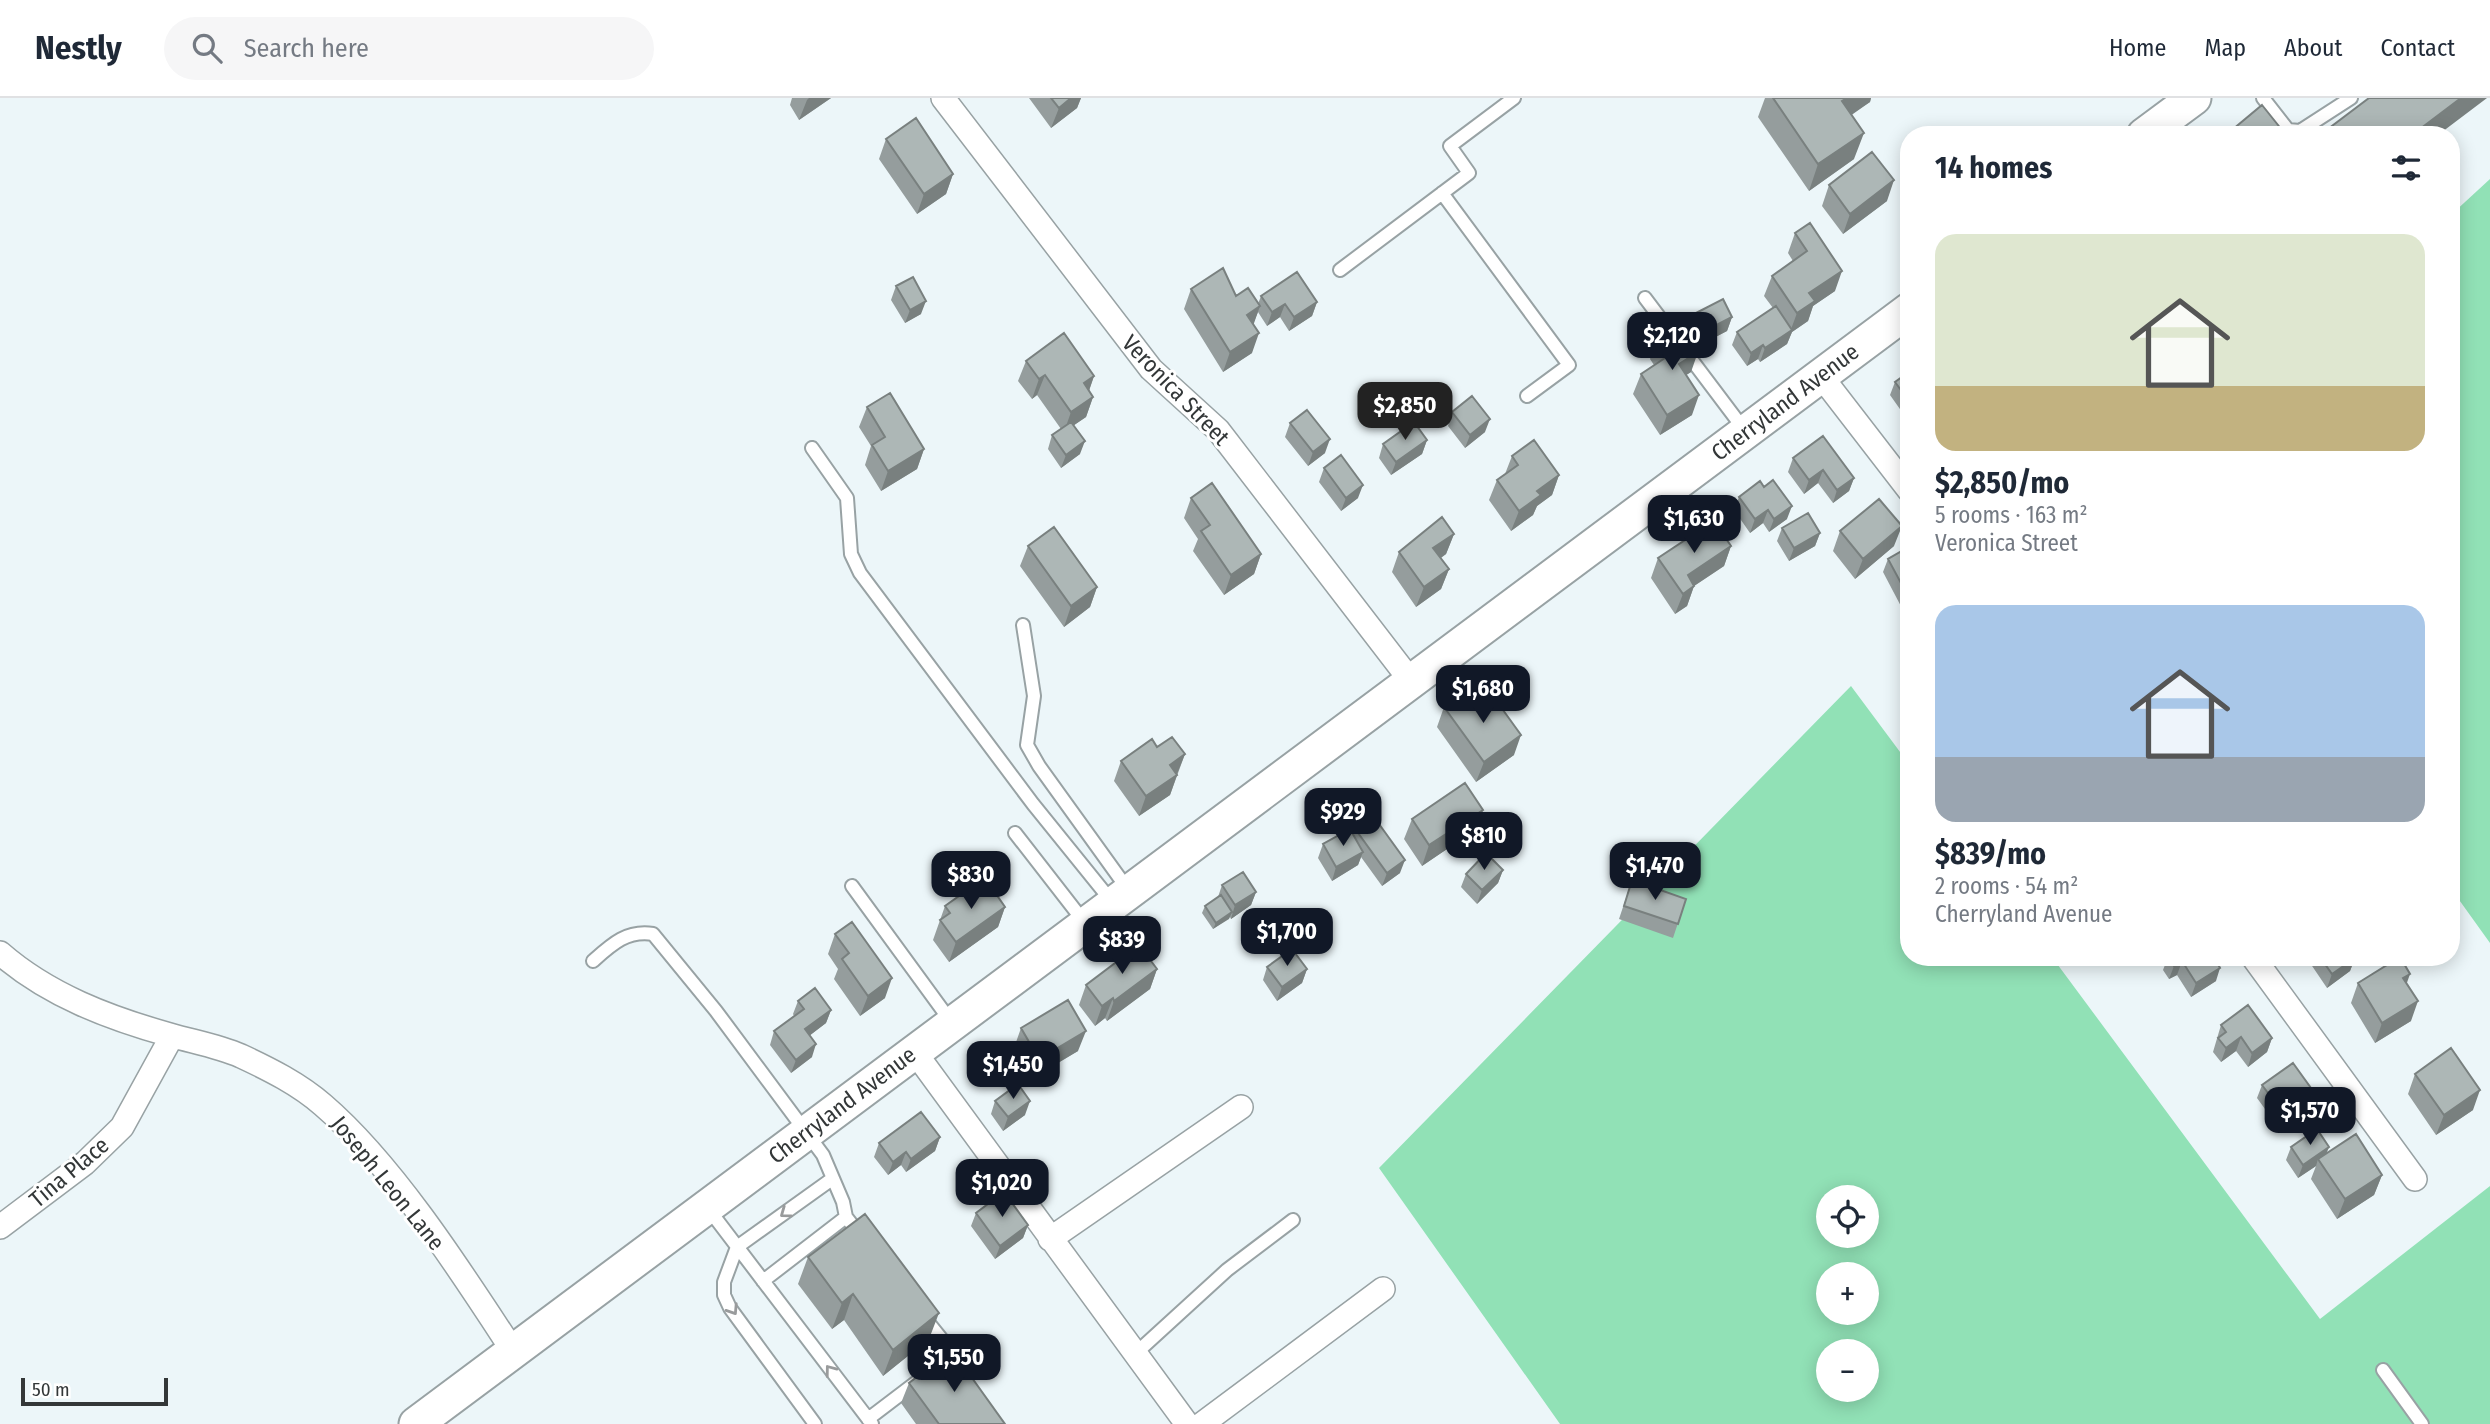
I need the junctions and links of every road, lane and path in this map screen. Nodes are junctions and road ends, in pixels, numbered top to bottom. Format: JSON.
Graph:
{"nodes":[{"id":1,"x":943,"y":98,"type":"edge"},
{"id":2,"x":1514,"y":98,"type":"edge"},
{"id":3,"x":2194,"y":98,"type":"edge"},
{"id":4,"x":2263,"y":98,"type":"edge"},
{"id":5,"x":2351,"y":98,"type":"edge"},
{"id":6,"x":2156,"y":126,"type":"edge"},
{"id":7,"x":2285,"y":126,"type":"edge"},
{"id":8,"x":2308,"y":126,"type":"edge"},
{"id":9,"x":1443,"y":193,"type":"junction"},
{"id":10,"x":1340,"y":270,"type":"dead end"},
{"id":11,"x":1645,"y":298,"type":"dead end"},
{"id":12,"x":1900,"y":317,"type":"edge"},
{"id":13,"x":1821,"y":376,"type":"junction"},
{"id":14,"x":1527,"y":396,"type":"dead end"},
{"id":15,"x":1746,"y":432,"type":"junction"},
{"id":16,"x":812,"y":448,"type":"dead end"},
{"id":17,"x":1900,"y":478,"type":"edge"},
{"id":18,"x":1023,"y":625,"type":"dead end"},
{"id":19,"x":1411,"y":681,"type":"junction"},
{"id":20,"x":1015,"y":832,"type":"dead end"},
{"id":21,"x":852,"y":886,"type":"dead end"},
{"id":22,"x":1121,"y":897,"type":"junction"},
{"id":23,"x":1085,"y":924,"type":"junction"},
{"id":24,"x":0,"y":953,"type":"edge"},
{"id":25,"x":593,"y":961,"type":"dead end"},
{"id":26,"x":2260,"y":966,"type":"edge"},
{"id":27,"x":952,"y":1023,"type":"junction"},
{"id":28,"x":172,"y":1036,"type":"junction"},
{"id":29,"x":914,"y":1051,"type":"junction"},
{"id":30,"x":1241,"y":1107,"type":"dead end"},
{"id":31,"x":806,"y":1132,"type":"junction"},
{"id":32,"x":832,"y":1179,"type":"junction"},
{"id":33,"x":2415,"y":1179,"type":"dead end"},
{"id":34,"x":706,"y":1206,"type":"junction"},
{"id":35,"x":846,"y":1217,"type":"junction"},
{"id":36,"x":1293,"y":1220,"type":"dead end"},
{"id":37,"x":0,"y":1227,"type":"edge"},
{"id":38,"x":1050,"y":1239,"type":"junction"},
{"id":39,"x":737,"y":1247,"type":"junction"},
{"id":40,"x":871,"y":1248,"type":"edge"},
{"id":41,"x":763,"y":1281,"type":"junction"},
{"id":42,"x":1383,"y":1289,"type":"dead end"},
{"id":43,"x":911,"y":1300,"type":"edge"},
{"id":44,"x":513,"y":1351,"type":"junction"},
{"id":45,"x":1135,"y":1354,"type":"junction"},
{"id":46,"x":2383,"y":1370,"type":"dead end"},
{"id":47,"x":870,"y":1422,"type":"edge"},
{"id":48,"x":416,"y":1424,"type":"edge"},
{"id":49,"x":815,"y":1424,"type":"edge"},
{"id":50,"x":1187,"y":1424,"type":"edge"},
{"id":51,"x":1202,"y":1424,"type":"edge"},
{"id":52,"x":2422,"y":1424,"type":"edge"}],
"edges":[{"from":1,"to":19,"type":"street","name":"Veronica Street"},
{"from":2,"to":9,"type":"lane"},
{"from":3,"to":6,"type":"street"},
{"from":4,"to":7,"type":"lane"},
{"from":5,"to":8,"type":"lane"},
{"from":9,"to":10,"type":"lane"},
{"from":9,"to":14,"type":"lane"},
{"from":11,"to":15,"type":"lane"},
{"from":12,"to":13,"type":"street","name":"Cherryland Avenue"},
{"from":13,"to":15,"type":"street","name":"Cherryland Avenue"},
{"from":13,"to":17,"type":"street"},
{"from":15,"to":19,"type":"street","name":"Cherryland Avenue"},
{"from":16,"to":22,"type":"lane"},
{"from":18,"to":22,"type":"lane"},
{"from":19,"to":22,"type":"street","name":"Cherryland Avenue"},
{"from":20,"to":23,"type":"lane"},
{"from":21,"to":27,"type":"lane"},
{"from":22,"to":23,"type":"street","name":"Cherryland Avenue"},
{"from":23,"to":27,"type":"street","name":"Cherryland Avenue"},
{"from":24,"to":28,"type":"street","name":"Joseph Leon Lane"},
{"from":25,"to":31,"type":"lane"},
{"from":26,"to":33,"type":"street"},
{"from":27,"to":29,"type":"street","name":"Cherryland Avenue"},
{"from":28,"to":37,"type":"street","name":"Tina Place"},
{"from":28,"to":44,"type":"street","name":"Joseph Leon Lane"},
{"from":29,"to":31,"type":"street","name":"Cherryland Avenue"},
{"from":29,"to":38,"type":"street"},
{"from":30,"to":38,"type":"street"},
{"from":31,"to":32,"type":"lane"},
{"from":31,"to":34,"type":"street","name":"Cherryland Avenue"},
{"from":32,"to":35,"type":"lane"},
{"from":32,"to":39,"type":"lane","one_way":true},
{"from":34,"to":39,"type":"lane"},
{"from":34,"to":44,"type":"street","name":"Cherryland Avenue"},
{"from":35,"to":40,"type":"lane"},
{"from":35,"to":41,"type":"lane"},
{"from":36,"to":45,"type":"lane"},
{"from":38,"to":45,"type":"street"},
{"from":39,"to":41,"type":"lane"},
{"from":39,"to":49,"type":"lane","one_way":true},
{"from":47,"to":41,"type":"lane","one_way":true},
{"from":42,"to":51,"type":"street"},
{"from":43,"to":47,"type":"lane"},
{"from":44,"to":48,"type":"street","name":"Cherryland Avenue"},
{"from":45,"to":50,"type":"street"},
{"from":46,"to":52,"type":"lane"}]}
